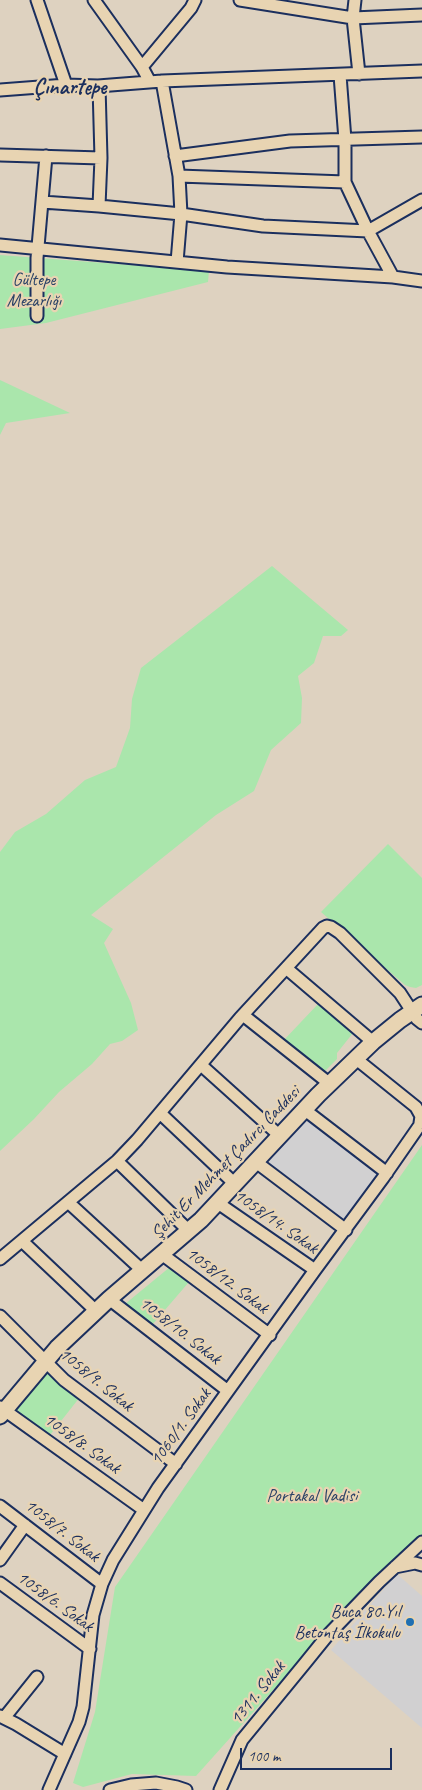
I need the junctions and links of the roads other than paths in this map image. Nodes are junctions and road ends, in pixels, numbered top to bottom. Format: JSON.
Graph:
{"nodes":[{"id":1,"x":37,"y":0,"type":"edge"},
{"id":2,"x":94,"y":0,"type":"edge"},
{"id":3,"x":195,"y":0,"type":"edge"},
{"id":4,"x":240,"y":0,"type":"edge"},
{"id":5,"x":354,"y":0,"type":"edge"},
{"id":6,"x":422,"y":15,"type":"edge"},
{"id":7,"x":353,"y":18,"type":"junction"},
{"id":8,"x":142,"y":67,"type":"junction"},
{"id":9,"x":422,"y":71,"type":"edge"},
{"id":10,"x":359,"y":74,"type":"junction"},
{"id":11,"x":340,"y":75,"type":"junction"},
{"id":12,"x":162,"y":81,"type":"junction"},
{"id":13,"x":150,"y":82,"type":"junction"},
{"id":14,"x":66,"y":85,"type":"junction"},
{"id":15,"x":100,"y":86,"type":"junction"},
{"id":16,"x":1,"y":87,"type":"edge"},
{"id":17,"x":422,"y":137,"type":"edge"},
{"id":18,"x":345,"y":140,"type":"junction"},
{"id":19,"x":0,"y":155,"type":"edge"},
{"id":20,"x":46,"y":156,"type":"junction"},
{"id":21,"x":174,"y":156,"type":"junction"},
{"id":22,"x":100,"y":158,"type":"junction"},
{"id":23,"x":179,"y":176,"type":"junction"},
{"id":24,"x":345,"y":182,"type":"junction"},
{"id":25,"x":422,"y":200,"type":"edge"},
{"id":26,"x":42,"y":202,"type":"junction"},
{"id":27,"x":99,"y":206,"type":"junction"},
{"id":28,"x":181,"y":214,"type":"junction"},
{"id":29,"x":368,"y":231,"type":"junction"},
{"id":30,"x":0,"y":245,"type":"edge"},
{"id":31,"x":38,"y":248,"type":"junction"},
{"id":32,"x":176,"y":262,"type":"junction"},
{"id":33,"x":393,"y":277,"type":"junction"},
{"id":34,"x":421,"y":281,"type":"edge"},
{"id":35,"x":37,"y":316,"type":"dead end"},
{"id":36,"x":286,"y":968,"type":"junction"},
{"id":37,"x":417,"y":1008,"type":"edge"},
{"id":38,"x":243,"y":1016,"type":"junction"},
{"id":39,"x":422,"y":1023,"type":"edge"},
{"id":40,"x":373,"y":1042,"type":"junction"},
{"id":41,"x":355,"y":1058,"type":"junction"},
{"id":42,"x":201,"y":1065,"type":"junction"},
{"id":43,"x":330,"y":1084,"type":"junction"},
{"id":44,"x":305,"y":1110,"type":"junction"},
{"id":45,"x":160,"y":1113,"type":"junction"},
{"id":46,"x":421,"y":1123,"type":"edge"},
{"id":47,"x":280,"y":1136,"type":"junction"},
{"id":48,"x":117,"y":1161,"type":"junction"},
{"id":49,"x":256,"y":1162,"type":"junction"},
{"id":50,"x":387,"y":1173,"type":"junction"},
{"id":51,"x":236,"y":1184,"type":"junction"},
{"id":52,"x":68,"y":1202,"type":"junction"},
{"id":53,"x":218,"y":1203,"type":"junction"},
{"id":54,"x":346,"y":1230,"type":"junction"},
{"id":55,"x":189,"y":1231,"type":"junction"},
{"id":56,"x":22,"y":1241,"type":"junction"},
{"id":57,"x":163,"y":1255,"type":"junction"},
{"id":58,"x":0,"y":1259,"type":"edge"},
{"id":59,"x":315,"y":1270,"type":"junction"},
{"id":60,"x":143,"y":1271,"type":"junction"},
{"id":61,"x":109,"y":1299,"type":"junction"},
{"id":62,"x":96,"y":1311,"type":"junction"},
{"id":63,"x":0,"y":1316,"type":"edge"},
{"id":64,"x":270,"y":1335,"type":"junction"},
{"id":65,"x":44,"y":1361,"type":"junction"},
{"id":66,"x":228,"y":1391,"type":"junction"},
{"id":67,"x":2,"y":1411,"type":"edge"},
{"id":68,"x":176,"y":1464,"type":"junction"},
{"id":69,"x":0,"y":1506,"type":"edge"},
{"id":70,"x":144,"y":1510,"type":"junction"},
{"id":71,"x":25,"y":1526,"type":"junction"},
{"id":72,"x":422,"y":1542,"type":"edge"},
{"id":73,"x":0,"y":1560,"type":"edge"},
{"id":74,"x":420,"y":1564,"type":"edge"},
{"id":75,"x":395,"y":1567,"type":"junction"},
{"id":76,"x":0,"y":1582,"type":"edge"},
{"id":77,"x":102,"y":1584,"type":"junction"},
{"id":78,"x":90,"y":1649,"type":"junction"},
{"id":79,"x":37,"y":1677,"type":"dead end"},
{"id":80,"x":2,"y":1717,"type":"edge"},
{"id":81,"x":65,"y":1754,"type":"junction"},
{"id":82,"x":49,"y":1790,"type":"edge"},
{"id":83,"x":110,"y":1790,"type":"edge"},
{"id":84,"x":186,"y":1790,"type":"edge"},
{"id":85,"x":220,"y":1790,"type":"edge"}],
"edges":[{"from":1,"to":14,"type":"street"},
{"from":2,"to":8,"type":"street"},
{"from":3,"to":8,"type":"street"},
{"from":4,"to":7,"type":"street"},
{"from":5,"to":7,"type":"street"},
{"from":6,"to":7,"type":"street"},
{"from":7,"to":10,"type":"street"},
{"from":8,"to":13,"type":"street"},
{"from":9,"to":10,"type":"street"},
{"from":10,"to":11,"type":"street"},
{"from":11,"to":12,"type":"street"},
{"from":11,"to":18,"type":"street"},
{"from":12,"to":13,"type":"street"},
{"from":12,"to":21,"type":"street"},
{"from":13,"to":15,"type":"street"},
{"from":14,"to":15,"type":"street"},
{"from":14,"to":16,"type":"street"},
{"from":15,"to":22,"type":"street"},
{"from":17,"to":18,"type":"street"},
{"from":18,"to":21,"type":"street"},
{"from":18,"to":24,"type":"street"},
{"from":19,"to":20,"type":"street"},
{"from":20,"to":22,"type":"street"},
{"from":20,"to":26,"type":"street"},
{"from":21,"to":23,"type":"street"},
{"from":22,"to":27,"type":"street"},
{"from":23,"to":24,"type":"street"},
{"from":23,"to":28,"type":"street"},
{"from":24,"to":29,"type":"street"},
{"from":25,"to":29,"type":"street"},
{"from":26,"to":27,"type":"street"},
{"from":26,"to":31,"type":"street"},
{"from":27,"to":28,"type":"street"},
{"from":28,"to":29,"type":"street"},
{"from":28,"to":32,"type":"street"},
{"from":29,"to":33,"type":"street"},
{"from":30,"to":31,"type":"street"},
{"from":31,"to":32,"type":"street"},
{"from":31,"to":35,"type":"street"},
{"from":32,"to":33,"type":"street"},
{"from":33,"to":34,"type":"street"},
{"from":36,"to":37,"type":"street"},
{"from":36,"to":38,"type":"street"},
{"from":36,"to":40,"type":"street"},
{"from":37,"to":39,"type":"street"},
{"from":37,"to":40,"type":"main road","name":"Şehit Er Mehmet Çadırcı Caddesi"},
{"from":38,"to":42,"type":"street"},
{"from":38,"to":43,"type":"street"},
{"from":40,"to":41,"type":"main road","name":"Şehit Er Mehmet Çadırcı Caddesi"},
{"from":41,"to":43,"type":"main road","name":"Şehit Er Mehmet Çadırcı Caddesi"},
{"from":41,"to":46,"type":"street"},
{"from":42,"to":45,"type":"street"},
{"from":42,"to":47,"type":"street"},
{"from":43,"to":44,"type":"main road","name":"Şehit Er Mehmet Çadırcı Caddesi"},
{"from":44,"to":47,"type":"main road","name":"Şehit Er Mehmet Çadırcı Caddesi"},
{"from":44,"to":50,"type":"street"},
{"from":45,"to":48,"type":"street"},
{"from":45,"to":51,"type":"street"},
{"from":46,"to":50,"type":"street","name":"1060/1. Sokak"},
{"from":47,"to":49,"type":"main road","name":"Şehit Er Mehmet Çadırcı Caddesi"},
{"from":48,"to":52,"type":"street"},
{"from":48,"to":55,"type":"street"},
{"from":49,"to":51,"type":"main road","name":"Şehit Er Mehmet Çadırcı Caddesi"},
{"from":49,"to":54,"type":"street"},
{"from":50,"to":54,"type":"street","name":"1060/1. Sokak"},
{"from":51,"to":53,"type":"main road","name":"Şehit Er Mehmet Çadırcı Caddesi"},
{"from":52,"to":56,"type":"street"},
{"from":52,"to":60,"type":"street"},
{"from":53,"to":55,"type":"main road","name":"Şehit Er Mehmet Çadırcı Caddesi"},
{"from":53,"to":59,"type":"street","name":"1058/14. Sokak"},
{"from":54,"to":59,"type":"street","name":"1060/1. Sokak"},
{"from":55,"to":57,"type":"main road","name":"Şehit Er Mehmet Çadırcı Caddesi"},
{"from":56,"to":58,"type":"street"},
{"from":56,"to":62,"type":"street"},
{"from":57,"to":60,"type":"main road","name":"Şehit Er Mehmet Çadırcı Caddesi"},
{"from":57,"to":64,"type":"street","name":"1058/12. Sokak"},
{"from":59,"to":64,"type":"street","name":"1060/1. Sokak"},
{"from":60,"to":61,"type":"main road","name":"Şehit Er Mehmet Çadırcı Caddesi"},
{"from":61,"to":62,"type":"main road","name":"Şehit Er Mehmet Çadırcı Caddesi"},
{"from":61,"to":66,"type":"street","name":"1058/10. Sokak"},
{"from":62,"to":65,"type":"main road","name":"Şehit Er Mehmet Çadırcı Caddesi"},
{"from":63,"to":65,"type":"street","name":"1058/9. Sokak"},
{"from":64,"to":66,"type":"street","name":"1060/1. Sokak"},
{"from":65,"to":67,"type":"main road","name":"Şehit Er Mehmet Çadırcı Caddesi"},
{"from":65,"to":68,"type":"street","name":"1058/9. Sokak"},
{"from":66,"to":68,"type":"street","name":"1060/1. Sokak"},
{"from":67,"to":70,"type":"street","name":"1058/8. Sokak"},
{"from":68,"to":70,"type":"street","name":"1060/1. Sokak"},
{"from":69,"to":71,"type":"street","name":"1058/7. Sokak"},
{"from":70,"to":77,"type":"street","name":"1060/1. Sokak"},
{"from":71,"to":73,"type":"street"},
{"from":71,"to":77,"type":"street","name":"1058/7. Sokak"},
{"from":72,"to":75,"type":"street","name":"1311. Sokak"},
{"from":74,"to":75,"type":"street"},
{"from":75,"to":85,"type":"street","name":"1311. Sokak"},
{"from":76,"to":78,"type":"street","name":"1058/6. Sokak"},
{"from":77,"to":78,"type":"street","name":"1060/1. Sokak"},
{"from":78,"to":81,"type":"street","name":"1060/1. Sokak"},
{"from":79,"to":80,"type":"street"},
{"from":80,"to":81,"type":"street"},
{"from":81,"to":82,"type":"street","name":"1060/1. Sokak"},
{"from":83,"to":84,"type":"street"}]}
